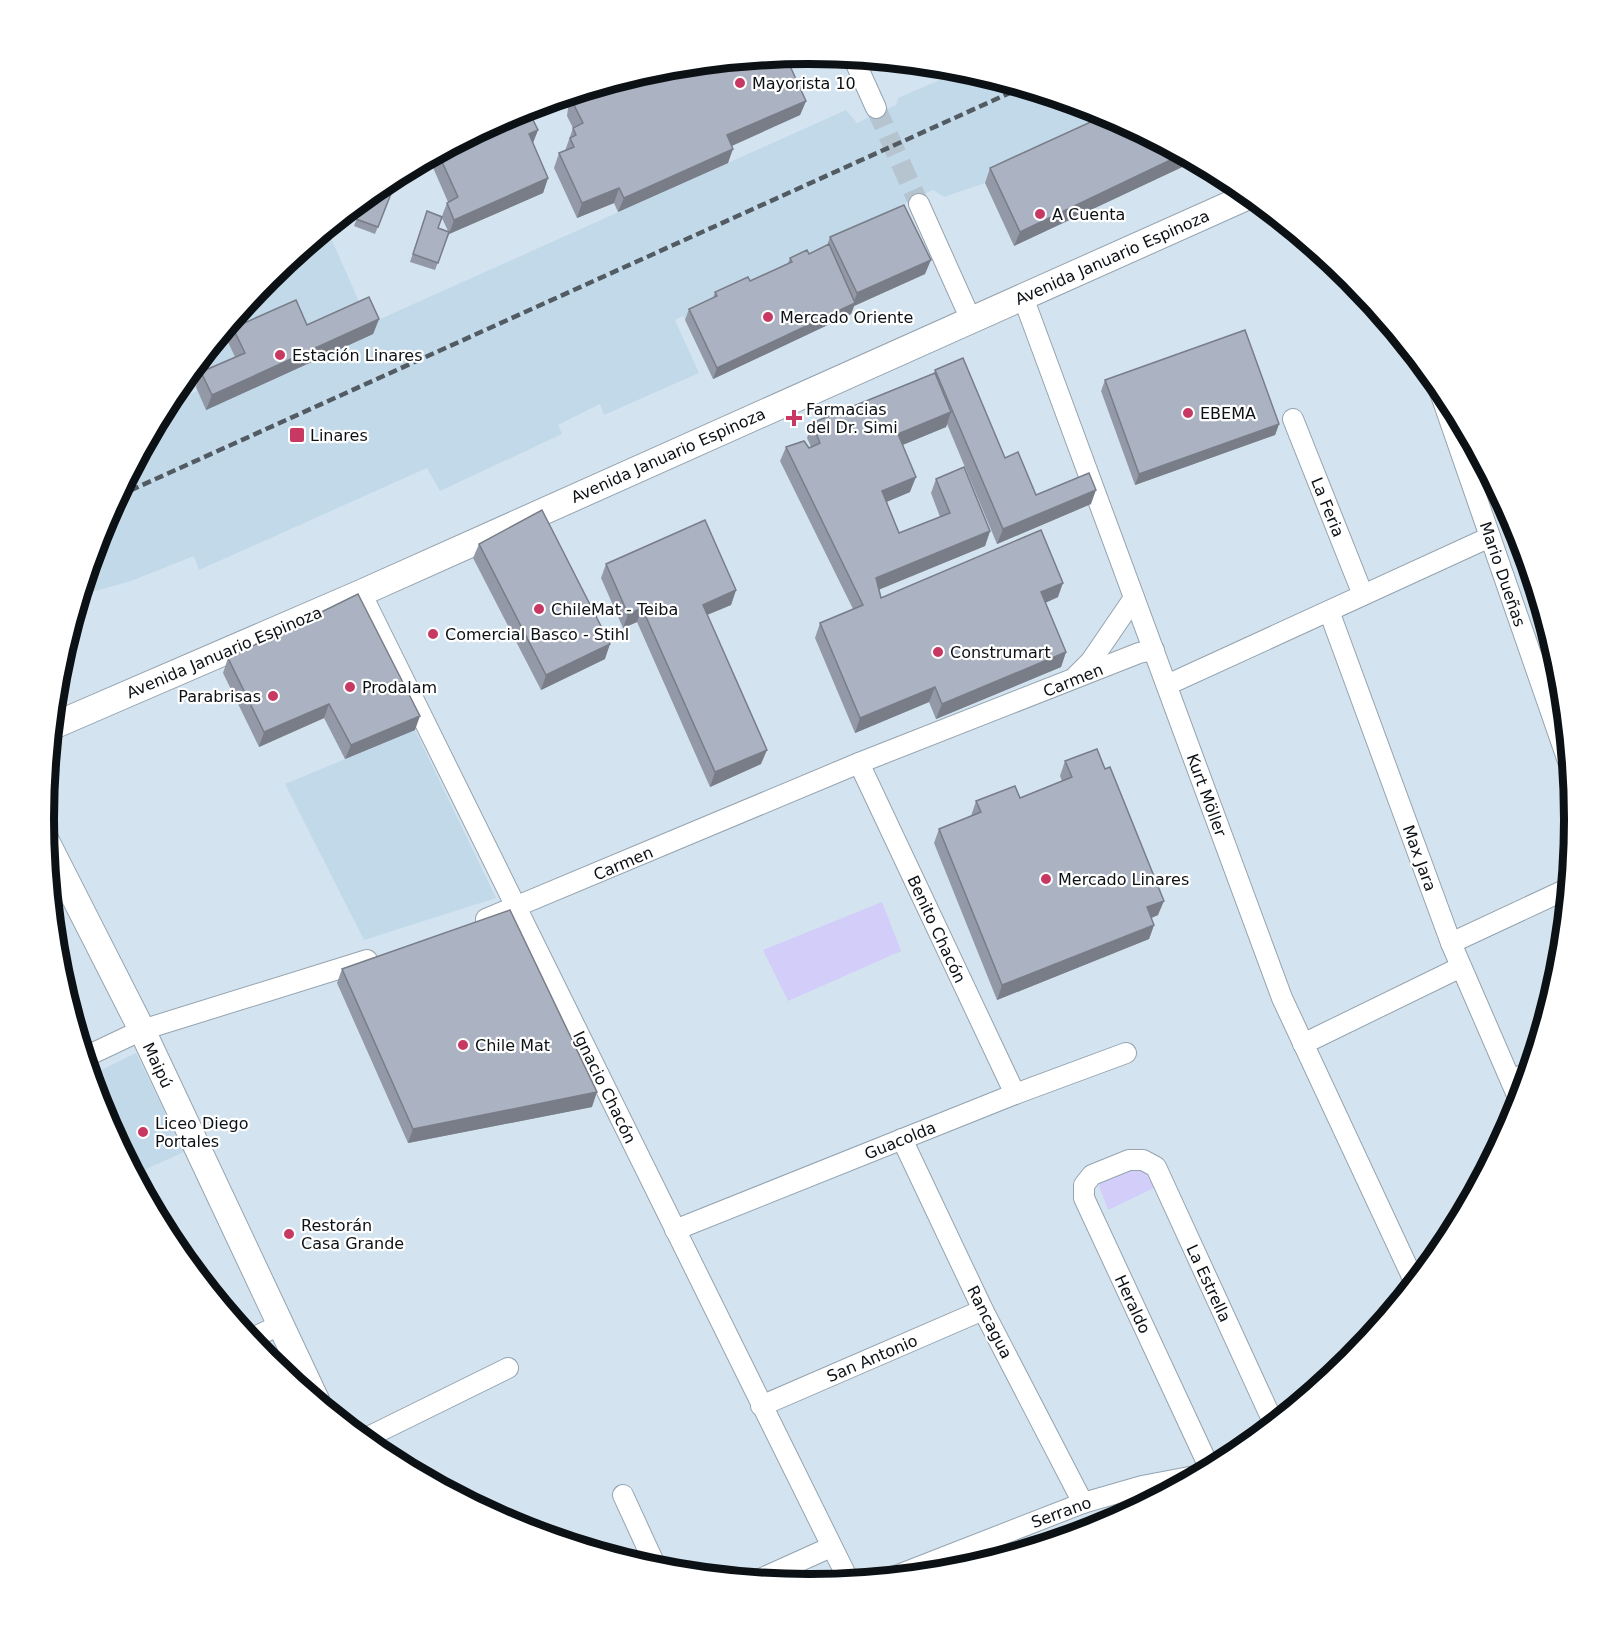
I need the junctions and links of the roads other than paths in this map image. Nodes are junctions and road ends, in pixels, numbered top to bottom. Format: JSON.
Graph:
{"nodes":[{"id":1,"x":857,"y":65,"type":"edge"},
{"id":2,"x":876,"y":108,"type":"tunnel mouth"},
{"id":3,"x":1241,"y":200,"type":"edge"},
{"id":4,"x":919,"y":204,"type":"tunnel mouth"},
{"id":5,"x":1023,"y":297,"type":"junction"},
{"id":6,"x":971,"y":320,"type":"junction"},
{"id":7,"x":1448,"y":415,"type":"edge"},
{"id":8,"x":1293,"y":419,"type":"dead end"},
{"id":9,"x":1490,"y":537,"type":"junction"},
{"id":10,"x":361,"y":593,"type":"junction"},
{"id":11,"x":1363,"y":595,"type":"junction"},
{"id":12,"x":1134,"y":598,"type":"junction"},
{"id":13,"x":1329,"y":611,"type":"junction"},
{"id":14,"x":1154,"y":650,"type":"junction"},
{"id":15,"x":1069,"y":682,"type":"junction"},
{"id":16,"x":1167,"y":685,"type":"junction"},
{"id":17,"x":84,"y":713,"type":"junction"},
{"id":18,"x":61,"y":716,"type":"edge"},
{"id":19,"x":60,"y":723,"type":"edge"},
{"id":20,"x":1561,"y":740,"type":"edge"},
{"id":21,"x":859,"y":763,"type":"junction"},
{"id":22,"x":56,"y":860,"type":"edge"},
{"id":23,"x":1561,"y":892,"type":"edge"},
{"id":24,"x":517,"y":907,"type":"junction"},
{"id":25,"x":466,"y":926,"type":"edge"},
{"id":26,"x":1451,"y":943,"type":"junction"},
{"id":27,"x":382,"y":955,"type":"edge"},
{"id":28,"x":1461,"y":967,"type":"junction"},
{"id":29,"x":142,"y":1030,"type":"junction"},
{"id":30,"x":1303,"y":1044,"type":"junction"},
{"id":31,"x":1126,"y":1053,"type":"dead end"},
{"id":32,"x":92,"y":1054,"type":"edge"},
{"id":33,"x":1519,"y":1077,"type":"edge"},
{"id":34,"x":1511,"y":1081,"type":"junction"},
{"id":35,"x":1514,"y":1089,"type":"edge"},
{"id":36,"x":1015,"y":1094,"type":"junction"},
{"id":37,"x":902,"y":1139,"type":"junction"},
{"id":38,"x":1129,"y":1160,"type":"joint"},
{"id":39,"x":675,"y":1230,"type":"junction"},
{"id":40,"x":1412,"y":1276,"type":"edge"},
{"id":41,"x":983,"y":1310,"type":"junction"},
{"id":42,"x":280,"y":1325,"type":"junction"},
{"id":43,"x":258,"y":1335,"type":"edge"},
{"id":44,"x":508,"y":1368,"type":"dead end"},
{"id":45,"x":309,"y":1385,"type":"edge"},
{"id":46,"x":761,"y":1407,"type":"junction"},
{"id":47,"x":1271,"y":1417,"type":"edge"},
{"id":48,"x":373,"y":1435,"type":"edge"},
{"id":49,"x":1206,"y":1461,"type":"edge"},
{"id":50,"x":1175,"y":1480,"type":"edge"},
{"id":51,"x":623,"y":1495,"type":"dead end"},
{"id":52,"x":1083,"y":1503,"type":"junction"},
{"id":53,"x":831,"y":1547,"type":"junction"},
{"id":54,"x":652,"y":1558,"type":"edge"},
{"id":55,"x":922,"y":1566,"type":"edge"},
{"id":56,"x":773,"y":1573,"type":"edge"},
{"id":57,"x":845,"y":1573,"type":"edge"}],
"edges":[{"from":1,"to":2,"type":"street"},
{"from":3,"to":5,"type":"main road","name":"Avenida Januario Espinoza"},
{"from":4,"to":6,"type":"street"},
{"from":5,"to":6,"type":"main road","name":"Avenida Januario Espinoza"},
{"from":5,"to":12,"type":"street","name":"Kurt Möller"},
{"from":6,"to":10,"type":"main road","name":"Avenida Januario Espinoza"},
{"from":7,"to":9,"type":"street","name":"Mario Dueñas"},
{"from":8,"to":11,"type":"street","name":"La Feria"},
{"from":9,"to":11,"type":"street"},
{"from":9,"to":20,"type":"street","name":"Mario Dueñas"},
{"from":10,"to":17,"type":"main road","name":"Avenida Januario Espinoza"},
{"from":10,"to":24,"type":"street","name":"Ignacio Chacón"},
{"from":11,"to":13,"type":"street"},
{"from":12,"to":14,"type":"street","name":"Kurt Möller"},
{"from":12,"to":15,"type":"street"},
{"from":13,"to":16,"type":"street"},
{"from":13,"to":26,"type":"street","name":"Max Jara"},
{"from":14,"to":15,"type":"street","name":"Carmen"},
{"from":14,"to":16,"type":"street","name":"Kurt Möller"},
{"from":15,"to":21,"type":"street","name":"Carmen"},
{"from":16,"to":30,"type":"street","name":"Kurt Möller"},
{"from":17,"to":18,"type":"main road","name":"Avenida Januario Espinoza"},
{"from":17,"to":19,"type":"main road","name":"Avenida Januario Espinoza"},
{"from":21,"to":24,"type":"street","name":"Carmen"},
{"from":21,"to":36,"type":"street","name":"Benito Chacón"},
{"from":22,"to":29,"type":"main road","name":"Maipú"},
{"from":23,"to":26,"type":"street"},
{"from":24,"to":25,"type":"street","name":"Carmen"},
{"from":24,"to":39,"type":"street","name":"Ignacio Chacón"},
{"from":26,"to":28,"type":"street","name":"Max Jara"},
{"from":27,"to":29,"type":"street"},
{"from":28,"to":30,"type":"street"},
{"from":28,"to":34,"type":"street","name":"Max Jara"},
{"from":29,"to":32,"type":"street"},
{"from":29,"to":42,"type":"main road","name":"Maipú"},
{"from":30,"to":40,"type":"street","name":"Kurt Möller"},
{"from":31,"to":36,"type":"street","name":"Guacolda"},
{"from":33,"to":34,"type":"street"},
{"from":34,"to":35,"type":"street","name":"Max Jara"},
{"from":36,"to":37,"type":"street","name":"Guacolda"},
{"from":37,"to":39,"type":"street","name":"Guacolda"},
{"from":37,"to":41,"type":"street","name":"Rancagua"},
{"from":38,"to":47,"type":"street","name":"La Estrella"},
{"from":38,"to":49,"type":"street","name":"Heraldo"},
{"from":39,"to":46,"type":"street","name":"Ignacio Chacón"},
{"from":41,"to":46,"type":"street","name":"San Antonio"},
{"from":41,"to":52,"type":"street","name":"Rancagua"},
{"from":42,"to":43,"type":"street"},
{"from":42,"to":45,"type":"main road","name":"Maipú"},
{"from":44,"to":48,"type":"street"},
{"from":46,"to":53,"type":"street","name":"Ignacio Chacón"},
{"from":50,"to":52,"type":"street","name":"Serrano"},
{"from":51,"to":54,"type":"street"},
{"from":52,"to":55,"type":"street","name":"Serrano"},
{"from":53,"to":56,"type":"street"},
{"from":53,"to":57,"type":"street","name":"Ignacio Chacón"}]}
